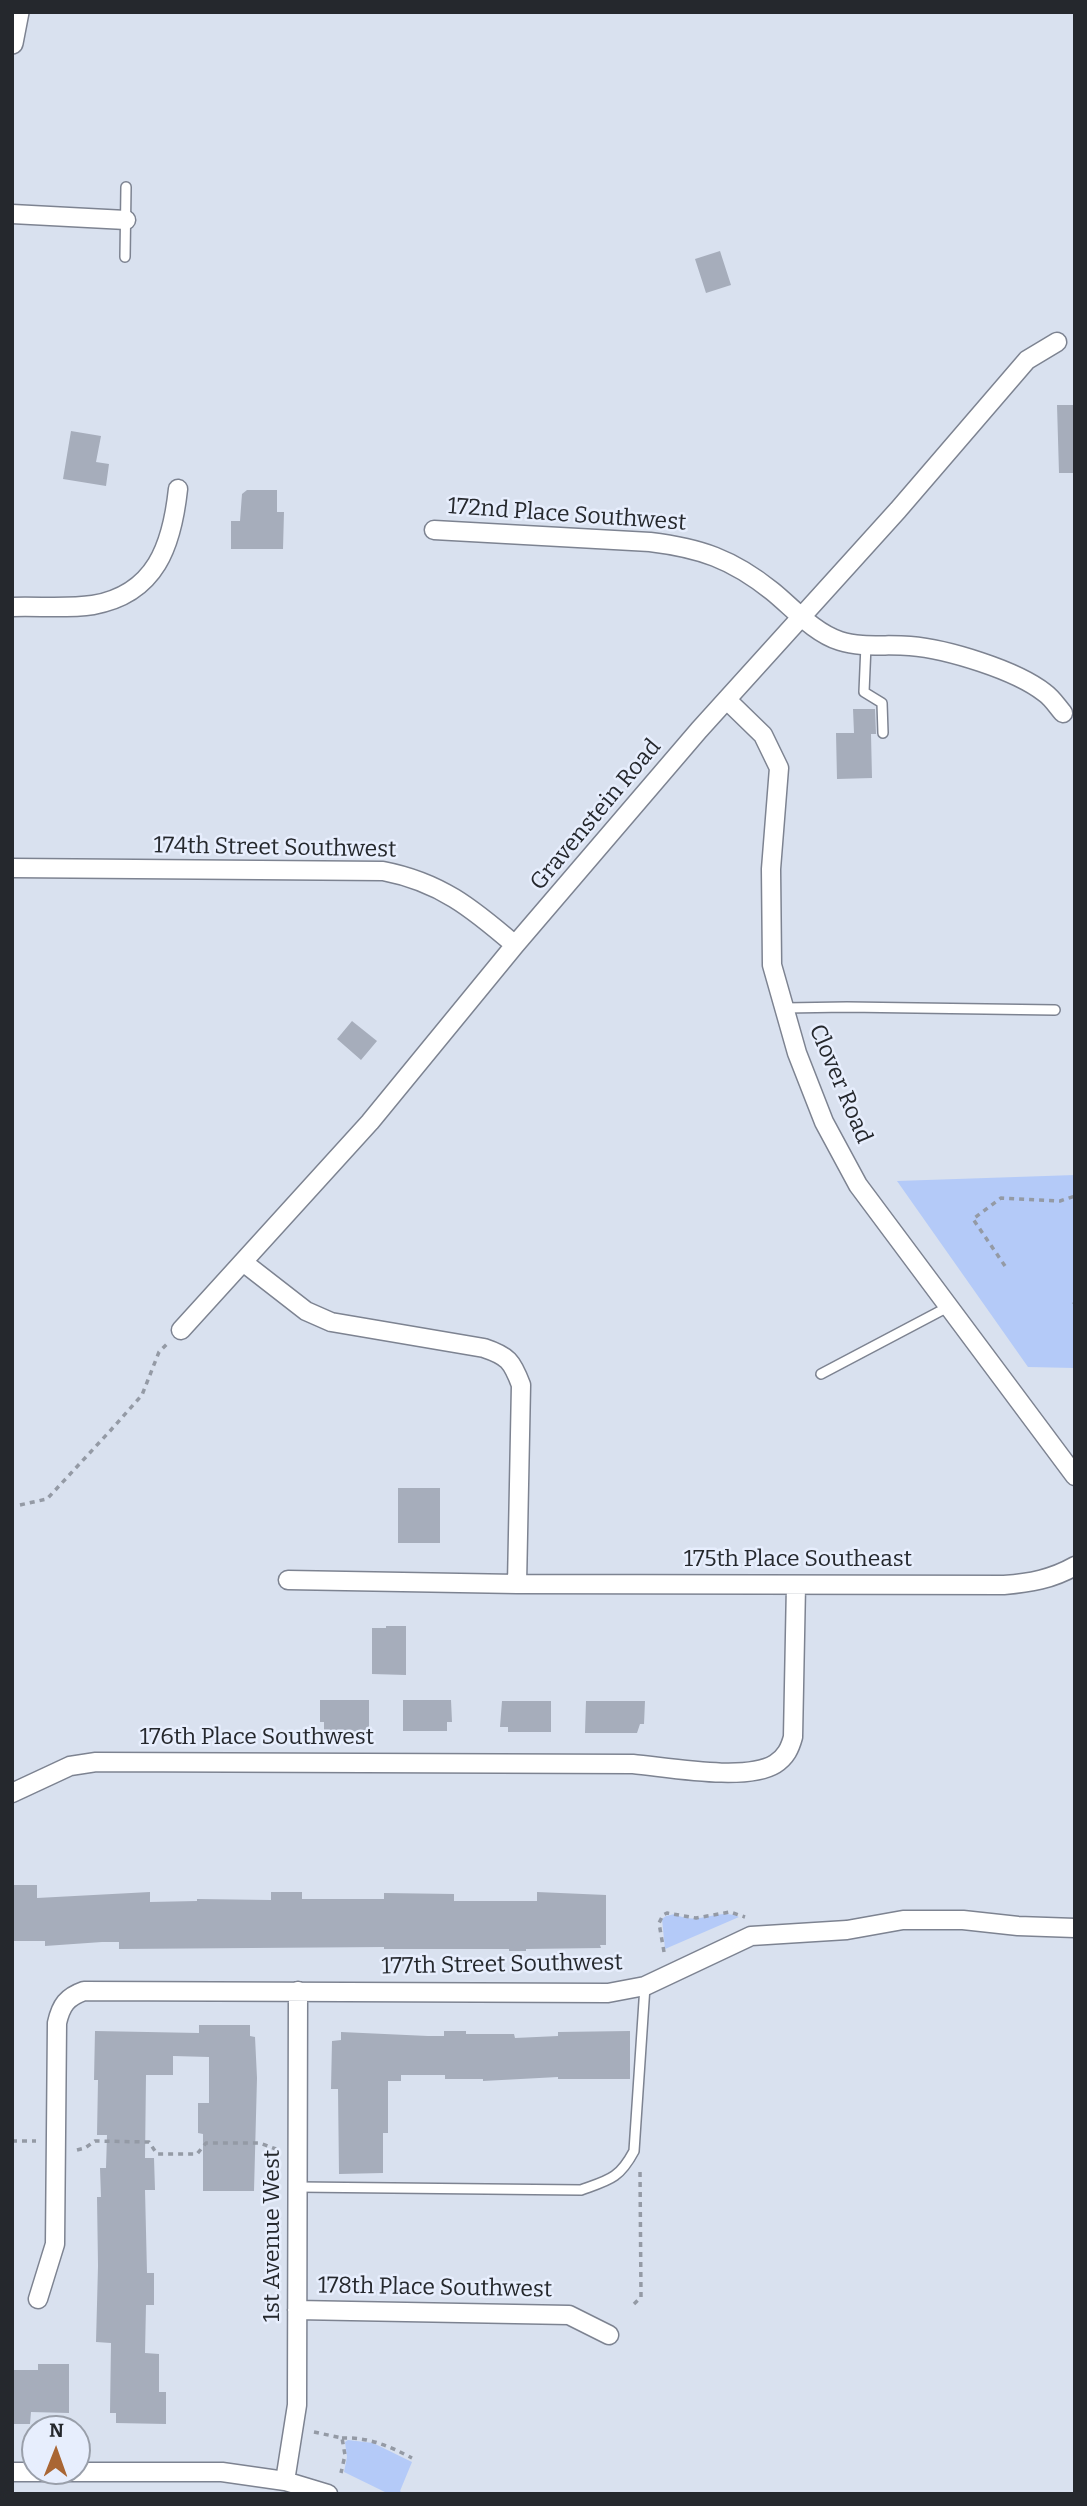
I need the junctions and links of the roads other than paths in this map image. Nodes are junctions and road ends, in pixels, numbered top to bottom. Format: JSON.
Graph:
{"nodes":[{"id":1,"x":18,"y":12,"type":"edge"},
{"id":2,"x":12,"y":43,"type":"edge"},
{"id":3,"x":126,"y":187,"type":"dead end"},
{"id":4,"x":12,"y":214,"type":"edge"},
{"id":5,"x":125,"y":220,"type":"junction"},
{"id":6,"x":125,"y":257,"type":"dead end"},
{"id":7,"x":1057,"y":342,"type":"dead end"},
{"id":8,"x":178,"y":489,"type":"dead end"},
{"id":9,"x":434,"y":530,"type":"dead end"},
{"id":10,"x":12,"y":607,"type":"edge"},
{"id":11,"x":802,"y":616,"type":"junction"},
{"id":12,"x":866,"y":645,"type":"junction"},
{"id":13,"x":727,"y":700,"type":"junction"},
{"id":14,"x":1063,"y":713,"type":"dead end"},
{"id":15,"x":883,"y":733,"type":"dead end"},
{"id":16,"x":12,"y":868,"type":"edge"},
{"id":17,"x":515,"y":945,"type":"junction"},
{"id":18,"x":785,"y":1009,"type":"junction"},
{"id":19,"x":1055,"y":1010,"type":"dead end"},
{"id":20,"x":243,"y":1262,"type":"junction"},
{"id":21,"x":948,"y":1307,"type":"junction"},
{"id":22,"x":181,"y":1329,"type":"road end"},
{"id":23,"x":821,"y":1374,"type":"dead end"},
{"id":24,"x":1075,"y":1476,"type":"edge"},
{"id":25,"x":1075,"y":1566,"type":"edge"},
{"id":26,"x":288,"y":1580,"type":"dead end"},
{"id":27,"x":517,"y":1584,"type":"junction"},
{"id":28,"x":796,"y":1585,"type":"junction"},
{"id":29,"x":12,"y":1793,"type":"edge"},
{"id":30,"x":1075,"y":1928,"type":"edge"},
{"id":31,"x":645,"y":1986,"type":"junction"},
{"id":32,"x":298,"y":1991,"type":"junction"},
{"id":33,"x":298,"y":2187,"type":"junction"},
{"id":34,"x":38,"y":2299,"type":"dead end"},
{"id":35,"x":297,"y":2310,"type":"junction"},
{"id":36,"x":608,"y":2335,"type":"dead end"},
{"id":37,"x":12,"y":2472,"type":"edge"},
{"id":38,"x":285,"y":2481,"type":"junction"},
{"id":39,"x":328,"y":2494,"type":"edge"}],
"edges":[{"from":1,"to":2,"type":"street"},
{"from":3,"to":5,"type":"lane"},
{"from":4,"to":5,"type":"street"},
{"from":5,"to":6,"type":"lane"},
{"from":7,"to":11,"type":"street","name":"Gravenstein Road"},
{"from":8,"to":10,"type":"street"},
{"from":9,"to":11,"type":"street","name":"172nd Place Southwest"},
{"from":11,"to":12,"type":"street","name":"172nd Place Southwest"},
{"from":11,"to":13,"type":"street","name":"Gravenstein Road"},
{"from":12,"to":14,"type":"street","name":"172nd Place Southwest"},
{"from":12,"to":15,"type":"lane"},
{"from":13,"to":17,"type":"street","name":"Gravenstein Road"},
{"from":13,"to":18,"type":"street","name":"Clover Road"},
{"from":16,"to":17,"type":"street","name":"174th Street Southwest"},
{"from":17,"to":20,"type":"street","name":"Gravenstein Road"},
{"from":18,"to":19,"type":"lane"},
{"from":18,"to":21,"type":"street","name":"Clover Road"},
{"from":20,"to":22,"type":"street","name":"Gravenstein Road"},
{"from":20,"to":27,"type":"street"},
{"from":21,"to":23,"type":"lane"},
{"from":21,"to":24,"type":"street","name":"Clover Road"},
{"from":25,"to":28,"type":"street","name":"175th Place Southeast"},
{"from":26,"to":27,"type":"street","name":"175th Place Southeast"},
{"from":27,"to":28,"type":"street","name":"175th Place Southeast"},
{"from":28,"to":29,"type":"street","name":"176th Place Southwest"},
{"from":30,"to":31,"type":"street","name":"177th Street Southwest"},
{"from":31,"to":32,"type":"street","name":"177th Street Southwest"},
{"from":31,"to":33,"type":"lane"},
{"from":32,"to":33,"type":"street","name":"1st Avenue West"},
{"from":32,"to":34,"type":"street","name":"177th Street Southwest"},
{"from":33,"to":35,"type":"street","name":"1st Avenue West"},
{"from":35,"to":36,"type":"street","name":"178th Place Southwest"},
{"from":35,"to":38,"type":"street","name":"1st Avenue West"},
{"from":37,"to":38,"type":"street"},
{"from":38,"to":39,"type":"street"}]}
